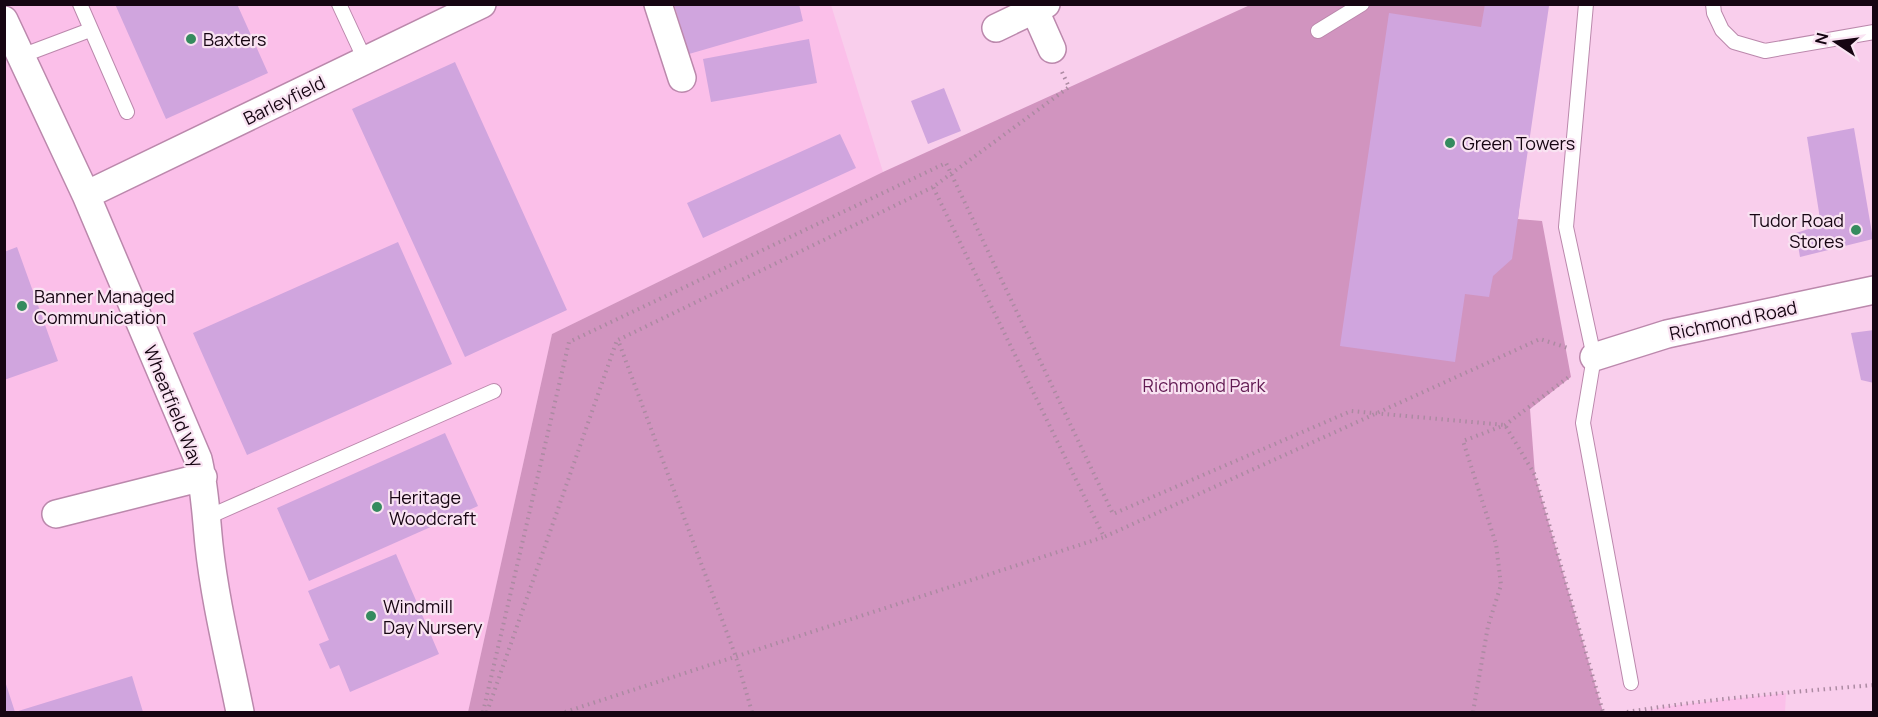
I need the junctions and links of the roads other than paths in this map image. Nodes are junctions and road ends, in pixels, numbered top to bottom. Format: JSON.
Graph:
{"nodes":[{"id":1,"x":80,"y":4,"type":"edge"},
{"id":2,"x":339,"y":4,"type":"edge"},
{"id":3,"x":482,"y":4,"type":"edge"},
{"id":4,"x":658,"y":4,"type":"edge"},
{"id":5,"x":1362,"y":4,"type":"edge"},
{"id":6,"x":1586,"y":4,"type":"edge"},
{"id":7,"x":1713,"y":4,"type":"edge"},
{"id":8,"x":1038,"y":6,"type":"edge"},
{"id":9,"x":996,"y":28,"type":"dead end"},
{"id":10,"x":90,"y":30,"type":"junction"},
{"id":11,"x":1318,"y":31,"type":"dead end"},
{"id":12,"x":1874,"y":32,"type":"edge"},
{"id":13,"x":11,"y":42,"type":"edge"},
{"id":14,"x":1052,"y":49,"type":"road end"},
{"id":15,"x":365,"y":60,"type":"junction"},
{"id":16,"x":682,"y":78,"type":"dead end"},
{"id":17,"x":127,"y":112,"type":"dead end"},
{"id":18,"x":86,"y":195,"type":"junction"},
{"id":19,"x":1874,"y":290,"type":"edge"},
{"id":20,"x":1594,"y":357,"type":"junction"},
{"id":21,"x":494,"y":391,"type":"dead end"},
{"id":22,"x":203,"y":477,"type":"junction"},
{"id":23,"x":56,"y":514,"type":"dead end"},
{"id":24,"x":208,"y":517,"type":"junction"},
{"id":25,"x":1631,"y":683,"type":"dead end"},
{"id":26,"x":240,"y":712,"type":"edge"}],
"edges":[{"from":1,"to":10,"type":"lane"},
{"from":2,"to":15,"type":"lane"},
{"from":3,"to":15,"type":"street","name":"Barleyfield"},
{"from":4,"to":16,"type":"street"},
{"from":5,"to":11,"type":"lane"},
{"from":6,"to":20,"type":"lane"},
{"from":7,"to":12,"type":"lane"},
{"from":8,"to":9,"type":"street"},
{"from":8,"to":14,"type":"street"},
{"from":10,"to":13,"type":"lane"},
{"from":10,"to":17,"type":"lane"},
{"from":13,"to":18,"type":"street","name":"Wheatfield Way"},
{"from":15,"to":18,"type":"street","name":"Barleyfield"},
{"from":18,"to":22,"type":"street","name":"Wheatfield Way"},
{"from":19,"to":20,"type":"street","name":"Richmond Road"},
{"from":20,"to":25,"type":"lane"},
{"from":21,"to":24,"type":"lane"},
{"from":22,"to":23,"type":"street"},
{"from":22,"to":24,"type":"street","name":"Wheatfield Way"},
{"from":24,"to":26,"type":"street","name":"Wheatfield Way"}]}
